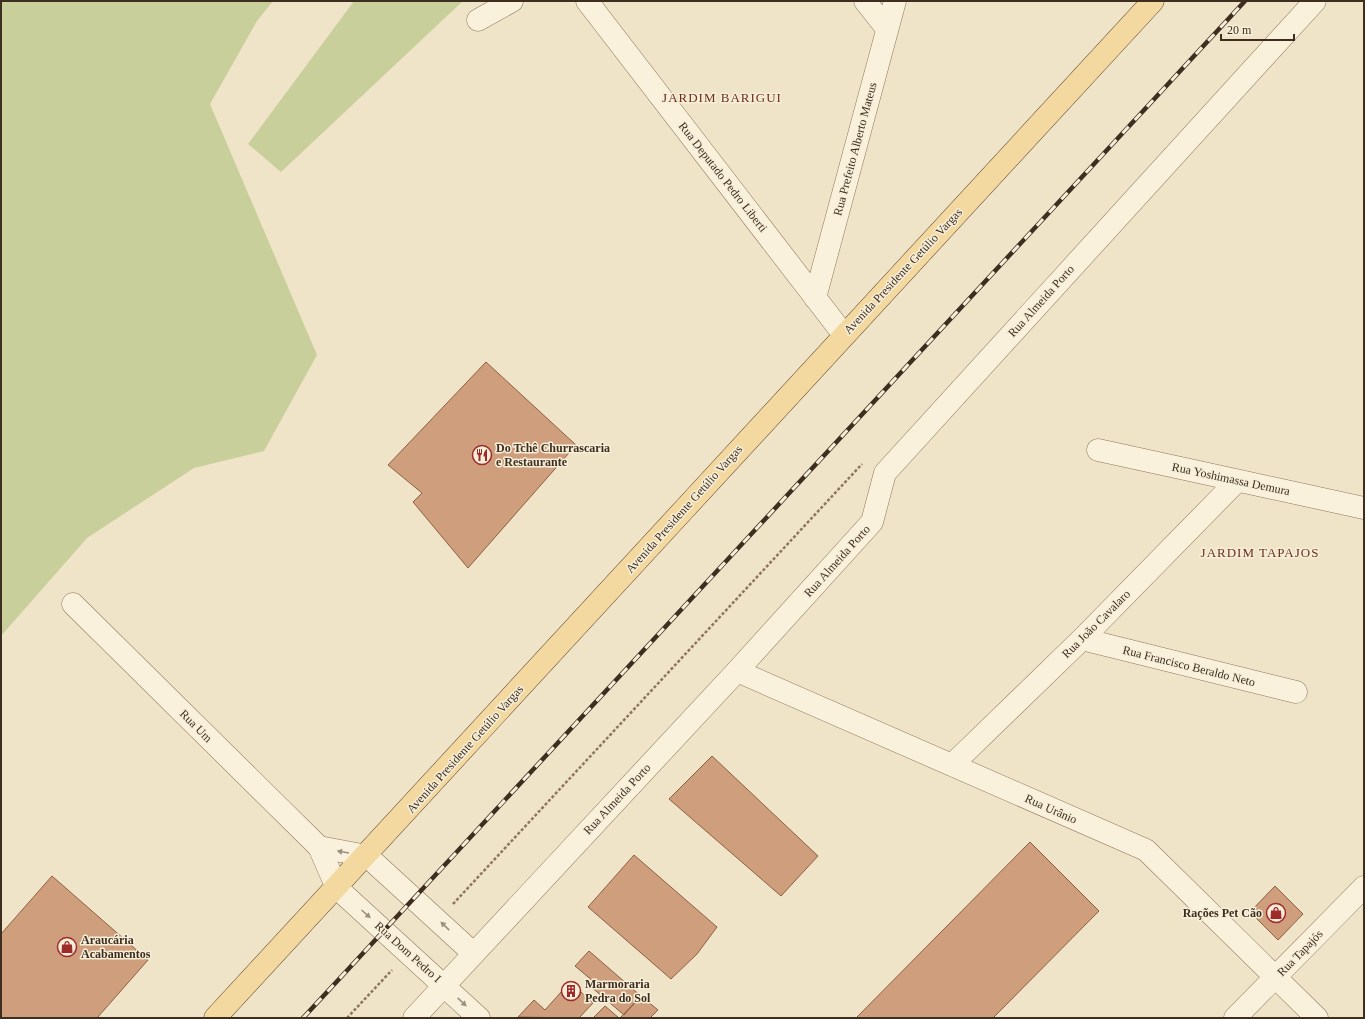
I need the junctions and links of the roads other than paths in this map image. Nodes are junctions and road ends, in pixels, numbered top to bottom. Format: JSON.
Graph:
{"nodes":[{"id":1,"x":512,"y":1,"type":"edge"},
{"id":2,"x":587,"y":1,"type":"edge"},
{"id":3,"x":865,"y":1,"type":"edge"},
{"id":4,"x":895,"y":1,"type":"edge"},
{"id":5,"x":1153,"y":1,"type":"edge"},
{"id":6,"x":1315,"y":1,"type":"edge"},
{"id":7,"x":478,"y":20,"type":"dead end"},
{"id":8,"x":887,"y":29,"type":"junction"},
{"id":9,"x":815,"y":298,"type":"junction"},
{"id":10,"x":844,"y":334,"type":"junction"},
{"id":11,"x":1098,"y":450,"type":"dead end"},
{"id":12,"x":1237,"y":481,"type":"junction"},
{"id":13,"x":1364,"y":508,"type":"edge"},
{"id":14,"x":73,"y":604,"type":"dead end"},
{"id":15,"x":1082,"y":639,"type":"junction"},
{"id":16,"x":737,"y":671,"type":"junction"},
{"id":17,"x":1296,"y":692,"type":"dead end"},
{"id":18,"x":952,"y":765,"type":"junction"},
{"id":19,"x":318,"y":847,"type":"junction"},
{"id":20,"x":367,"y":856,"type":"junction"},
{"id":21,"x":336,"y":888,"type":"junction"},
{"id":22,"x":1364,"y":888,"type":"edge"},
{"id":23,"x":473,"y":953,"type":"junction"},
{"id":24,"x":1276,"y":977,"type":"junction"},
{"id":25,"x":444,"y":985,"type":"junction"},
{"id":26,"x":215,"y":1018,"type":"edge"},
{"id":27,"x":414,"y":1018,"type":"edge"},
{"id":28,"x":479,"y":1018,"type":"edge"},
{"id":29,"x":1235,"y":1018,"type":"edge"},
{"id":30,"x":1317,"y":1018,"type":"edge"}],
"edges":[{"from":1,"to":7,"type":"street"},
{"from":2,"to":9,"type":"street","name":"Rua Deputado Pedro Liberti"},
{"from":3,"to":8,"type":"street"},
{"from":4,"to":8,"type":"street","name":"Rua Prefeito Alberto Mateus"},
{"from":5,"to":10,"type":"main road","name":"Avenida Presidente Getúlio Vargas"},
{"from":6,"to":16,"type":"street","name":"Rua Almeida Porto"},
{"from":8,"to":9,"type":"street","name":"Rua Prefeito Alberto Mateus"},
{"from":9,"to":10,"type":"street","name":"Rua Deputado Pedro Liberti"},
{"from":10,"to":20,"type":"main road","name":"Avenida Presidente Getúlio Vargas"},
{"from":11,"to":12,"type":"street","name":"Rua Yoshimassa Demura"},
{"from":12,"to":13,"type":"street","name":"Rua Yoshimassa Demura"},
{"from":12,"to":15,"type":"street","name":"Rua João Cavalaro"},
{"from":14,"to":19,"type":"street","name":"Rua Um"},
{"from":15,"to":17,"type":"street","name":"Rua Francisco Beraldo Neto"},
{"from":15,"to":18,"type":"street","name":"Rua João Cavalaro"},
{"from":16,"to":18,"type":"street","name":"Rua Urânio"},
{"from":16,"to":23,"type":"street","name":"Rua Almeida Porto"},
{"from":18,"to":24,"type":"street","name":"Rua Urânio"},
{"from":20,"to":19,"type":"street","one_way":true},
{"from":19,"to":21,"type":"street","name":"Rua Um"},
{"from":20,"to":21,"type":"main road","name":"Avenida Presidente Getúlio Vargas"},
{"from":23,"to":20,"type":"street","one_way":true},
{"from":21,"to":25,"type":"street","name":"Rua Dom Pedro I","one_way":true},
{"from":21,"to":26,"type":"main road","name":"Avenida Presidente Getúlio Vargas"},
{"from":22,"to":24,"type":"street","name":"Rua Tapajós"},
{"from":23,"to":25,"type":"street","name":"Rua Almeida Porto"},
{"from":24,"to":29,"type":"street","name":"Rua Tapajós"},
{"from":24,"to":30,"type":"street","name":"Rua Urânio"},
{"from":25,"to":27,"type":"street","name":"Rua Almeida Porto"},
{"from":25,"to":28,"type":"street","name":"Rua Dom Pedro I","one_way":true}]}
